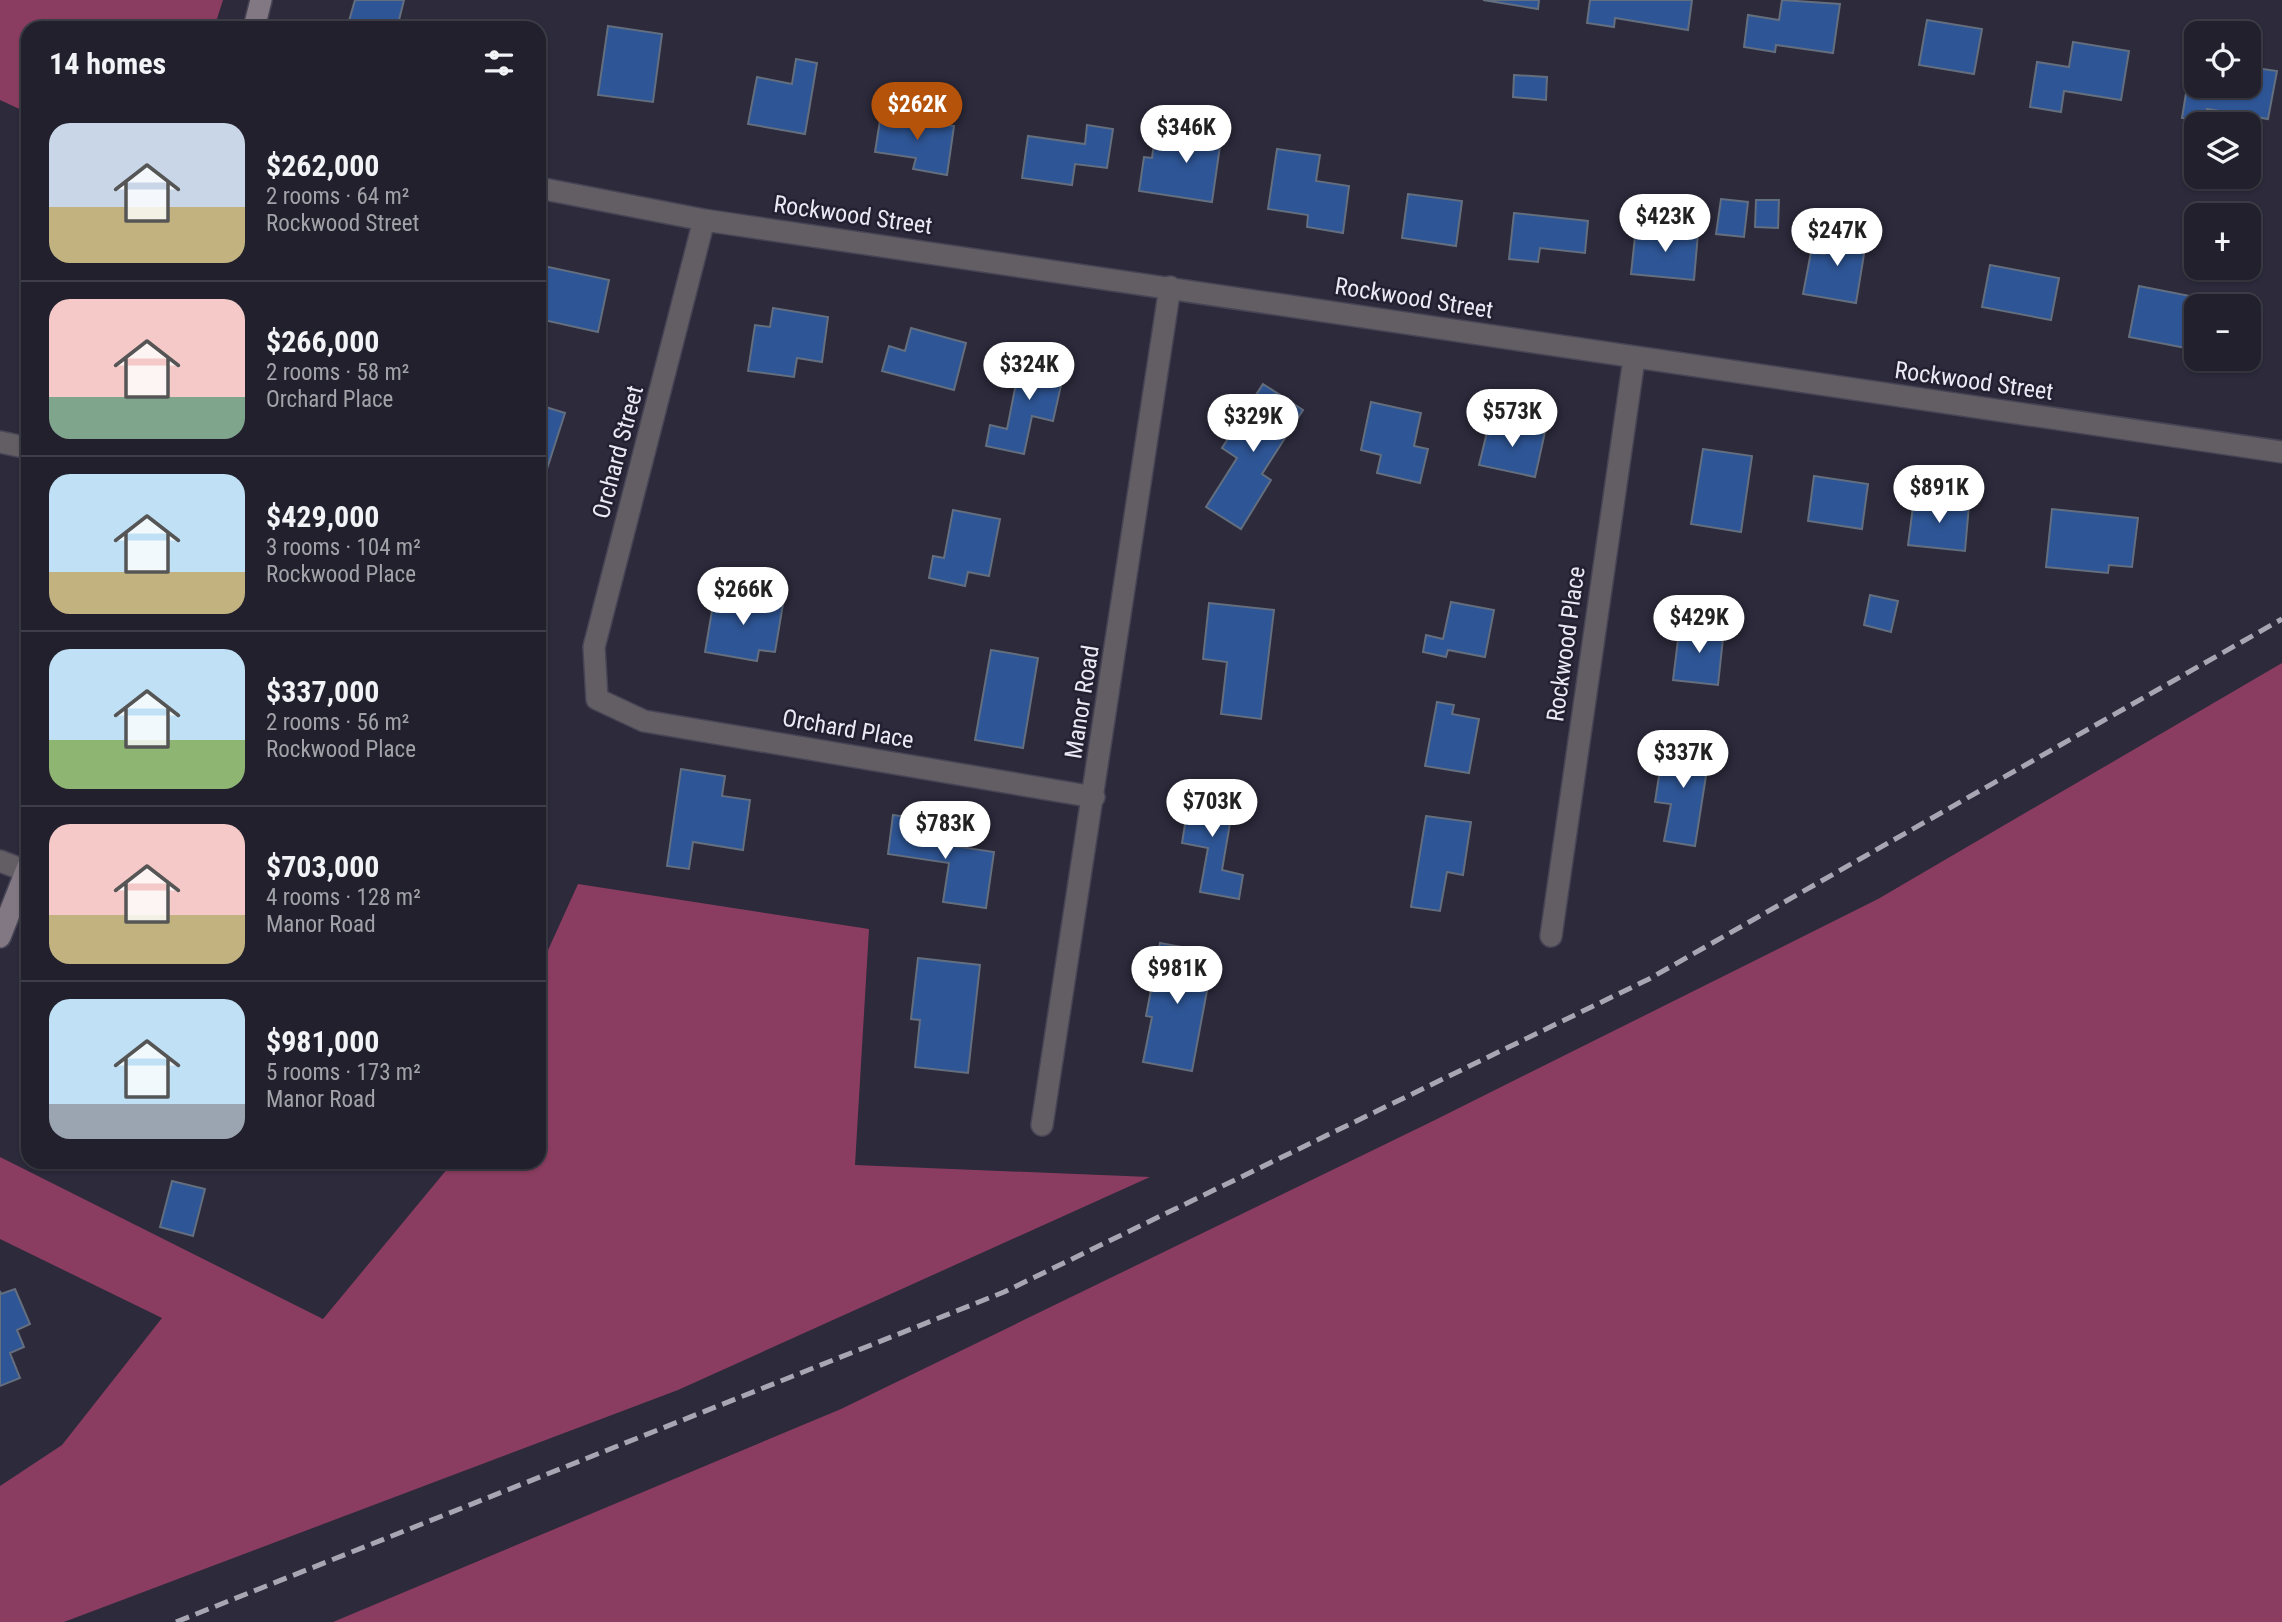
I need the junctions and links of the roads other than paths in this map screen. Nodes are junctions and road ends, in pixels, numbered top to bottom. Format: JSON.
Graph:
{"nodes":[{"id":1,"x":261,"y":0,"type":"edge"},
{"id":2,"x":256,"y":21,"type":"edge"},
{"id":3,"x":546,"y":189,"type":"edge"},
{"id":4,"x":704,"y":220,"type":"junction"},
{"id":5,"x":1170,"y":287,"type":"junction"},
{"id":6,"x":1634,"y":359,"type":"junction"},
{"id":7,"x":0,"y":442,"type":"edge"},
{"id":8,"x":21,"y":446,"type":"edge"},
{"id":9,"x":2282,"y":452,"type":"edge"},
{"id":10,"x":597,"y":699,"type":"joint"},
{"id":11,"x":1094,"y":797,"type":"junction"},
{"id":12,"x":0,"y":861,"type":"edge"},
{"id":13,"x":21,"y":866,"type":"edge"},
{"id":14,"x":21,"y":883,"type":"edge"},
{"id":15,"x":1551,"y":936,"type":"dead end"},
{"id":16,"x":0,"y":937,"type":"edge"},
{"id":17,"x":1042,"y":1125,"type":"dead end"}],
"edges":[{"from":1,"to":2,"type":"main road"},
{"from":3,"to":4,"type":"street","name":"Rockwood Street"},
{"from":4,"to":5,"type":"street","name":"Rockwood Street"},
{"from":4,"to":10,"type":"street","name":"Orchard Street"},
{"from":5,"to":6,"type":"street","name":"Rockwood Street"},
{"from":5,"to":11,"type":"street","name":"Manor Road"},
{"from":6,"to":9,"type":"street","name":"Rockwood Street"},
{"from":6,"to":15,"type":"street","name":"Rockwood Place"},
{"from":7,"to":8,"type":"street"},
{"from":10,"to":11,"type":"street","name":"Orchard Place"},
{"from":11,"to":17,"type":"street","name":"Manor Road"},
{"from":12,"to":13,"type":"street"},
{"from":14,"to":16,"type":"main road"}]}
